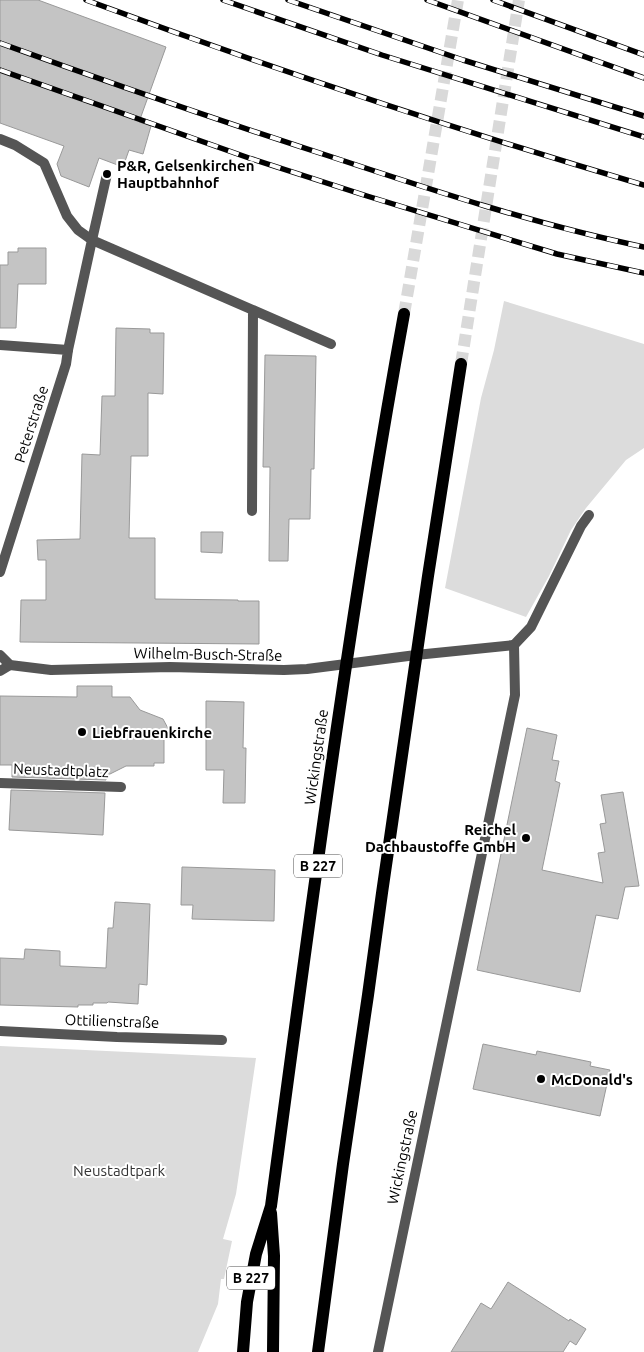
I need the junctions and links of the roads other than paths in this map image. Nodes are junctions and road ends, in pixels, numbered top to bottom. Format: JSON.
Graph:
{"nodes":[{"id":1,"x":0,"y":139,"type":"edge"},
{"id":2,"x":107,"y":174,"type":"dead end"},
{"id":3,"x":92,"y":240,"type":"junction"},
{"id":4,"x":253,"y":310,"type":"junction"},
{"id":5,"x":404,"y":314,"type":"tunnel mouth"},
{"id":6,"x":331,"y":344,"type":"dead end"},
{"id":7,"x":0,"y":346,"type":"edge"},
{"id":8,"x":68,"y":350,"type":"junction"},
{"id":9,"x":461,"y":364,"type":"tunnel mouth"},
{"id":10,"x":252,"y":510,"type":"dead end"},
{"id":11,"x":589,"y":515,"type":"dead end"},
{"id":12,"x":0,"y":572,"type":"edge"},
{"id":13,"x":514,"y":645,"type":"junction"},
{"id":14,"x":0,"y":655,"type":"edge"},
{"id":15,"x":416,"y":655,"type":"junction"},
{"id":16,"x":346,"y":664,"type":"junction"},
{"id":17,"x":10,"y":665,"type":"junction"},
{"id":18,"x":0,"y":671,"type":"edge"},
{"id":19,"x":0,"y":783,"type":"edge"},
{"id":20,"x":121,"y":787,"type":"dead end"},
{"id":21,"x":0,"y":1031,"type":"edge"},
{"id":22,"x":222,"y":1040,"type":"dead end"},
{"id":23,"x":271,"y":1206,"type":"junction"},
{"id":24,"x":243,"y":1352,"type":"edge"},
{"id":25,"x":273,"y":1352,"type":"edge"},
{"id":26,"x":318,"y":1352,"type":"edge"},
{"id":27,"x":378,"y":1352,"type":"edge"}],
"edges":[{"from":1,"to":3,"type":"street"},
{"from":2,"to":3,"type":"street","name":"Peterstraße"},
{"from":3,"to":4,"type":"street"},
{"from":3,"to":8,"type":"street","name":"Peterstraße"},
{"from":4,"to":6,"type":"street"},
{"from":4,"to":10,"type":"street"},
{"from":5,"to":16,"type":"main road","name":"Wickingstraße","number":"B 227"},
{"from":7,"to":8,"type":"street"},
{"from":8,"to":12,"type":"street","name":"Peterstraße"},
{"from":9,"to":15,"type":"main road"},
{"from":11,"to":13,"type":"street"},
{"from":13,"to":15,"type":"street"},
{"from":13,"to":27,"type":"street","name":"Wickingstraße"},
{"from":14,"to":17,"type":"street"},
{"from":15,"to":16,"type":"street","name":"Wilhelm-Busch-Straße"},
{"from":15,"to":26,"type":"main road"},
{"from":16,"to":17,"type":"street","name":"Wilhelm-Busch-Straße"},
{"from":16,"to":23,"type":"main road","name":"Wickingstraße","number":"B 227"},
{"from":17,"to":18,"type":"street"},
{"from":19,"to":20,"type":"street","name":"Neustadtplatz"},
{"from":21,"to":22,"type":"street","name":"Ottilienstraße"},
{"from":23,"to":24,"type":"main road","name":"Wickingstraße","number":"B 227"},
{"from":23,"to":25,"type":"main road","name":"Wickingstraße"}]}
